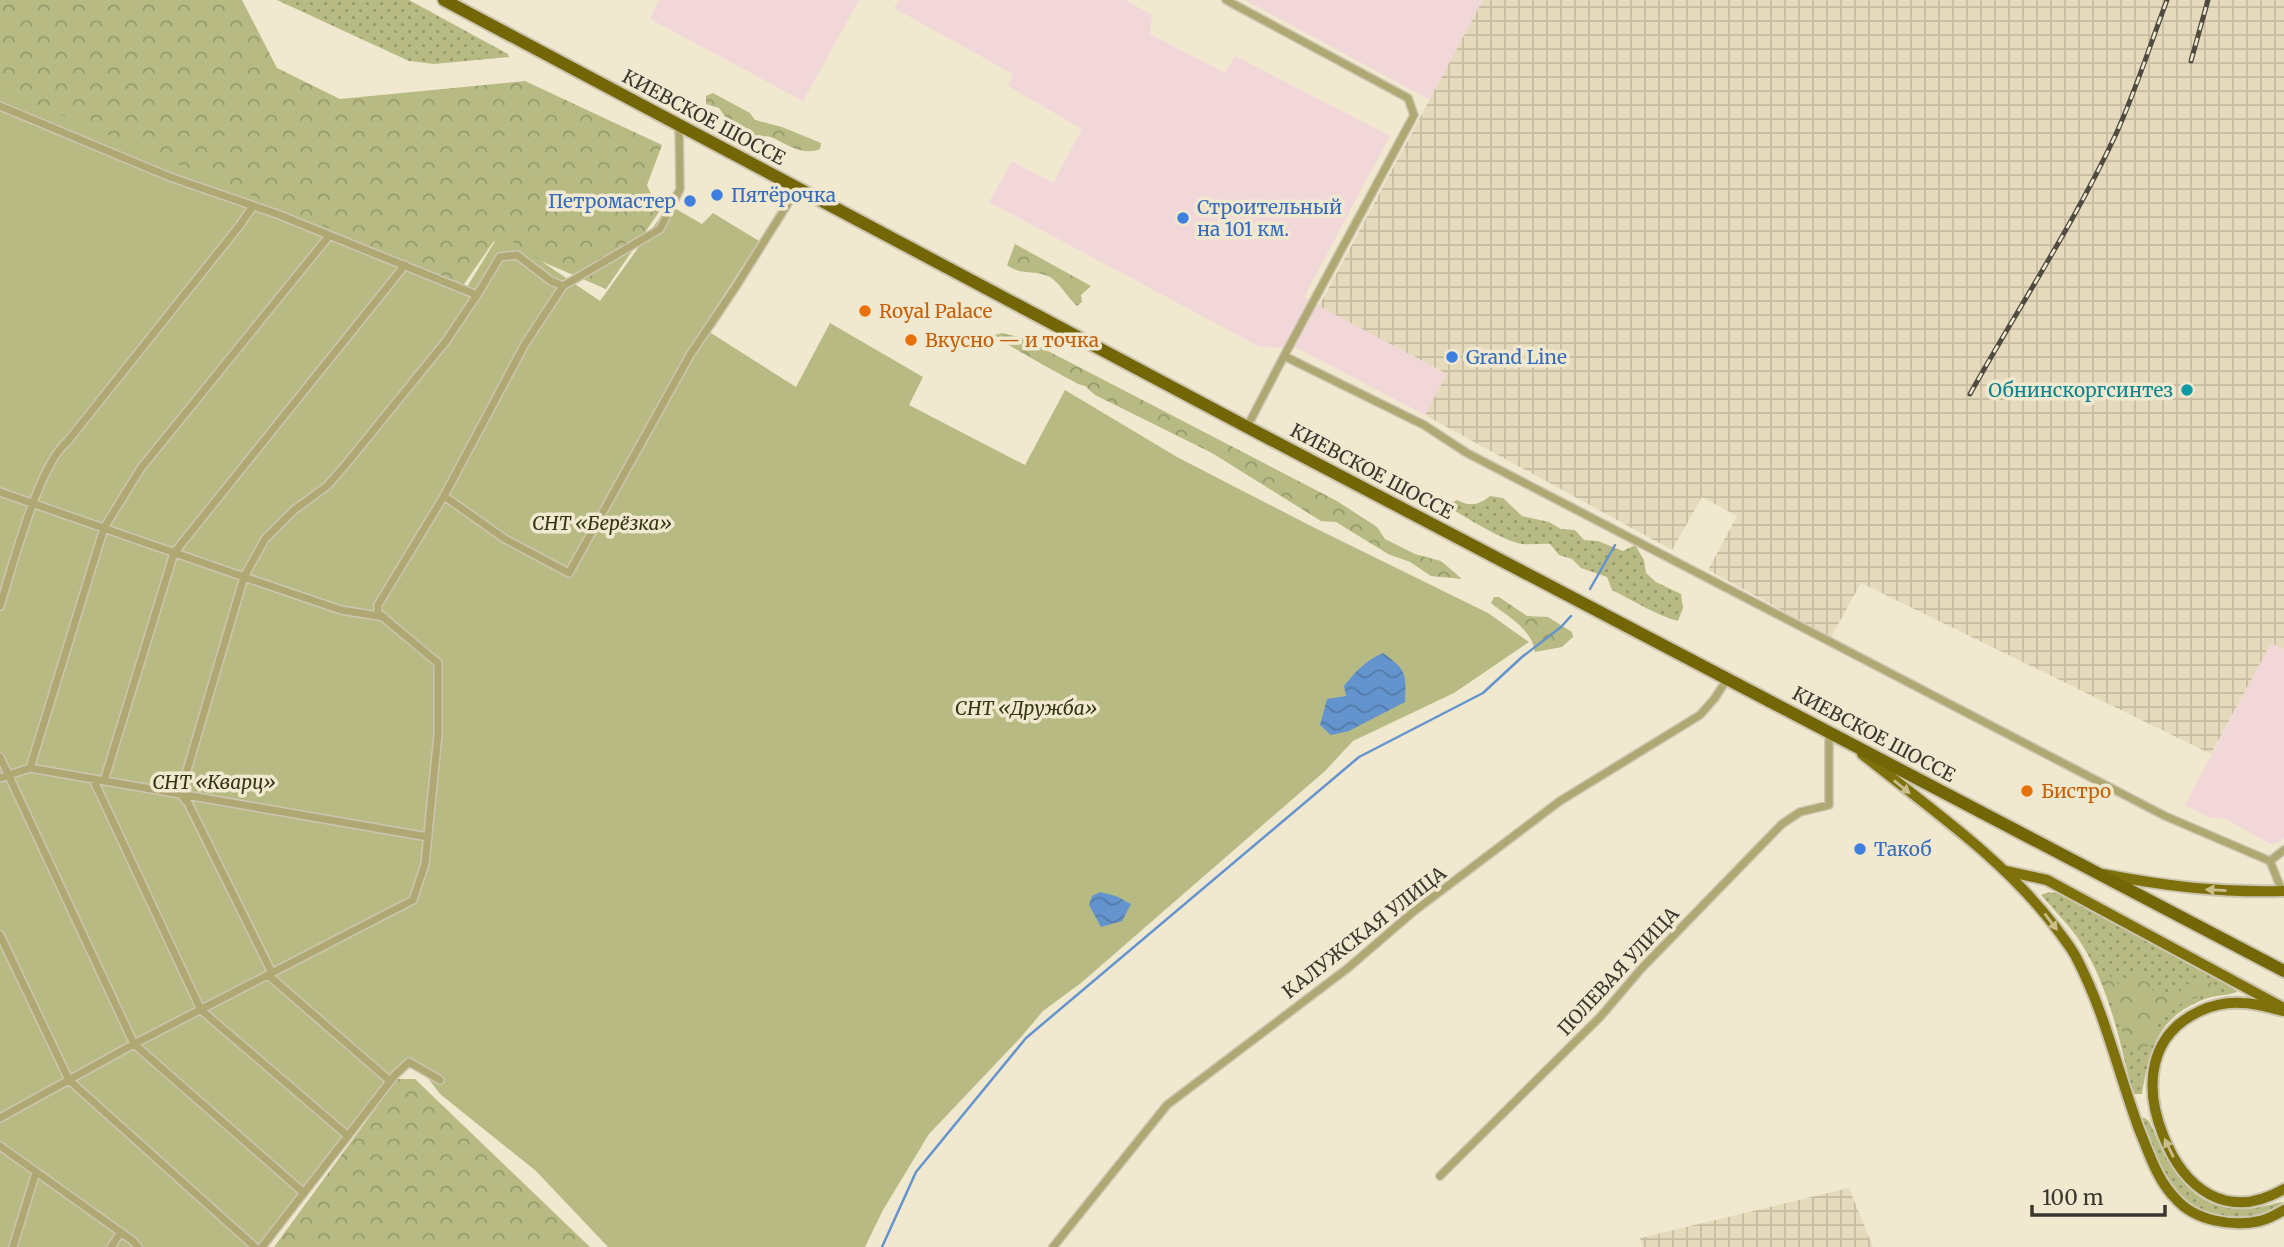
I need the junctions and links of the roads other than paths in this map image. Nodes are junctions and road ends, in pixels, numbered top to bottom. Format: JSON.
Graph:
{"nodes":[{"id":1,"x":443,"y":0,"type":"edge"},
{"id":2,"x":1226,"y":0,"type":"edge"},
{"id":3,"x":0,"y":106,"type":"edge"},
{"id":4,"x":679,"y":126,"type":"junction"},
{"id":5,"x":797,"y":188,"type":"junction"},
{"id":6,"x":253,"y":206,"type":"junction"},
{"id":7,"x":329,"y":236,"type":"junction"},
{"id":8,"x":405,"y":265,"type":"junction"},
{"id":9,"x":563,"y":286,"type":"junction"},
{"id":10,"x":477,"y":295,"type":"junction"},
{"id":11,"x":1284,"y":356,"type":"junction"},
{"id":12,"x":1247,"y":427,"type":"junction"},
{"id":13,"x":0,"y":492,"type":"edge"},
{"id":14,"x":444,"y":496,"type":"junction"},
{"id":15,"x":33,"y":503,"type":"junction"},
{"id":16,"x":104,"y":528,"type":"junction"},
{"id":17,"x":174,"y":553,"type":"junction"},
{"id":18,"x":244,"y":578,"type":"junction"},
{"id":19,"x":0,"y":606,"type":"edge"},
{"id":20,"x":385,"y":617,"type":"junction"},
{"id":21,"x":1727,"y":679,"type":"junction"},
{"id":22,"x":1829,"y":733,"type":"junction"},
{"id":23,"x":1849,"y":744,"type":"junction"},
{"id":24,"x":0,"y":757,"type":"edge"},
{"id":25,"x":30,"y":768,"type":"junction"},
{"id":26,"x":4,"y":776,"type":"edge"},
{"id":27,"x":93,"y":779,"type":"junction"},
{"id":28,"x":104,"y":781,"type":"junction"},
{"id":29,"x":180,"y":794,"type":"junction"},
{"id":30,"x":428,"y":837,"type":"junction"},
{"id":31,"x":2284,"y":850,"type":"edge"},
{"id":32,"x":2270,"y":861,"type":"junction"},
{"id":33,"x":2006,"y":871,"type":"junction"},
{"id":34,"x":2095,"y":872,"type":"junction"},
{"id":35,"x":2283,"y":891,"type":"edge"},
{"id":36,"x":0,"y":935,"type":"edge"},
{"id":37,"x":2284,"y":971,"type":"edge"},
{"id":38,"x":270,"y":974,"type":"junction"},
{"id":39,"x":2284,"y":1009,"type":"edge"},
{"id":40,"x":201,"y":1010,"type":"junction"},
{"id":41,"x":134,"y":1044,"type":"junction"},
{"id":42,"x":69,"y":1080,"type":"junction"},
{"id":43,"x":440,"y":1080,"type":"dead end"},
{"id":44,"x":390,"y":1081,"type":"junction"},
{"id":45,"x":0,"y":1118,"type":"edge"},
{"id":46,"x":348,"y":1136,"type":"junction"},
{"id":47,"x":0,"y":1146,"type":"edge"},
{"id":48,"x":36,"y":1172,"type":"junction"},
{"id":49,"x":1440,"y":1176,"type":"dead end"},
{"id":50,"x":2284,"y":1189,"type":"edge"},
{"id":51,"x":304,"y":1193,"type":"junction"},
{"id":52,"x":2284,"y":1210,"type":"edge"},
{"id":53,"x":121,"y":1232,"type":"junction"},
{"id":54,"x":13,"y":1247,"type":"edge"},
{"id":55,"x":111,"y":1247,"type":"edge"},
{"id":56,"x":138,"y":1247,"type":"edge"},
{"id":57,"x":255,"y":1247,"type":"edge"},
{"id":58,"x":262,"y":1247,"type":"edge"},
{"id":59,"x":1053,"y":1247,"type":"edge"}],
"edges":[{"from":1,"to":4,"type":"highway","name":"КИЕВСКОЕ ШОССЕ"},
{"from":2,"to":11,"type":"street"},
{"from":3,"to":6,"type":"street"},
{"from":4,"to":5,"type":"highway","name":"КИЕВСКОЕ ШОССЕ"},
{"from":4,"to":9,"type":"street"},
{"from":5,"to":12,"type":"highway","name":"КИЕВСКОЕ ШОССЕ"},
{"from":5,"to":14,"type":"street"},
{"from":6,"to":7,"type":"street"},
{"from":6,"to":15,"type":"street"},
{"from":7,"to":8,"type":"street"},
{"from":7,"to":16,"type":"street"},
{"from":8,"to":10,"type":"street"},
{"from":8,"to":17,"type":"street"},
{"from":9,"to":10,"type":"street"},
{"from":9,"to":14,"type":"street"},
{"from":10,"to":18,"type":"street"},
{"from":11,"to":12,"type":"street"},
{"from":11,"to":32,"type":"street"},
{"from":12,"to":21,"type":"highway","name":"КИЕВСКОЕ ШОССЕ"},
{"from":13,"to":15,"type":"street"},
{"from":14,"to":20,"type":"street"},
{"from":15,"to":16,"type":"street"},
{"from":15,"to":19,"type":"street"},
{"from":16,"to":17,"type":"street"},
{"from":16,"to":25,"type":"street"},
{"from":17,"to":18,"type":"street"},
{"from":17,"to":28,"type":"street"},
{"from":18,"to":20,"type":"street"},
{"from":18,"to":29,"type":"street"},
{"from":20,"to":30,"type":"street"},
{"from":21,"to":22,"type":"highway","name":"КИЕВСКОЕ ШОССЕ"},
{"from":21,"to":59,"type":"street","name":"КАЛУЖСКАЯ УЛИЦА"},
{"from":22,"to":23,"type":"highway","name":"КИЕВСКОЕ ШОССЕ"},
{"from":22,"to":49,"type":"street","name":"ПОЛЕВАЯ УЛИЦА"},
{"from":23,"to":33,"type":"main road","one_way":true},
{"from":23,"to":34,"type":"highway","name":"КИЕВСКОЕ ШОССЕ"},
{"from":24,"to":26,"type":"street"},
{"from":25,"to":26,"type":"street"},
{"from":25,"to":27,"type":"street"},
{"from":26,"to":41,"type":"street"},
{"from":27,"to":28,"type":"street"},
{"from":27,"to":40,"type":"street"},
{"from":28,"to":29,"type":"street"},
{"from":29,"to":30,"type":"street"},
{"from":29,"to":38,"type":"street"},
{"from":30,"to":38,"type":"street"},
{"from":31,"to":32,"type":"street"},
{"from":32,"to":35,"type":"street"},
{"from":33,"to":39,"type":"main road"},
{"from":33,"to":52,"type":"main road","one_way":true},
{"from":35,"to":34,"type":"main road","one_way":true},
{"from":34,"to":37,"type":"highway","name":"КИЕВСКОЕ ШОССЕ"},
{"from":36,"to":42,"type":"street"},
{"from":38,"to":40,"type":"street"},
{"from":38,"to":44,"type":"street"},
{"from":50,"to":39,"type":"main road","one_way":true},
{"from":40,"to":41,"type":"street"},
{"from":40,"to":46,"type":"street"},
{"from":41,"to":42,"type":"street"},
{"from":41,"to":51,"type":"street"},
{"from":42,"to":45,"type":"street"},
{"from":42,"to":57,"type":"street"},
{"from":43,"to":44,"type":"street"},
{"from":44,"to":46,"type":"street"},
{"from":46,"to":51,"type":"street"},
{"from":47,"to":48,"type":"street"},
{"from":48,"to":53,"type":"street"},
{"from":48,"to":54,"type":"street"},
{"from":51,"to":58,"type":"street"},
{"from":53,"to":55,"type":"street"},
{"from":53,"to":56,"type":"street"}]}
